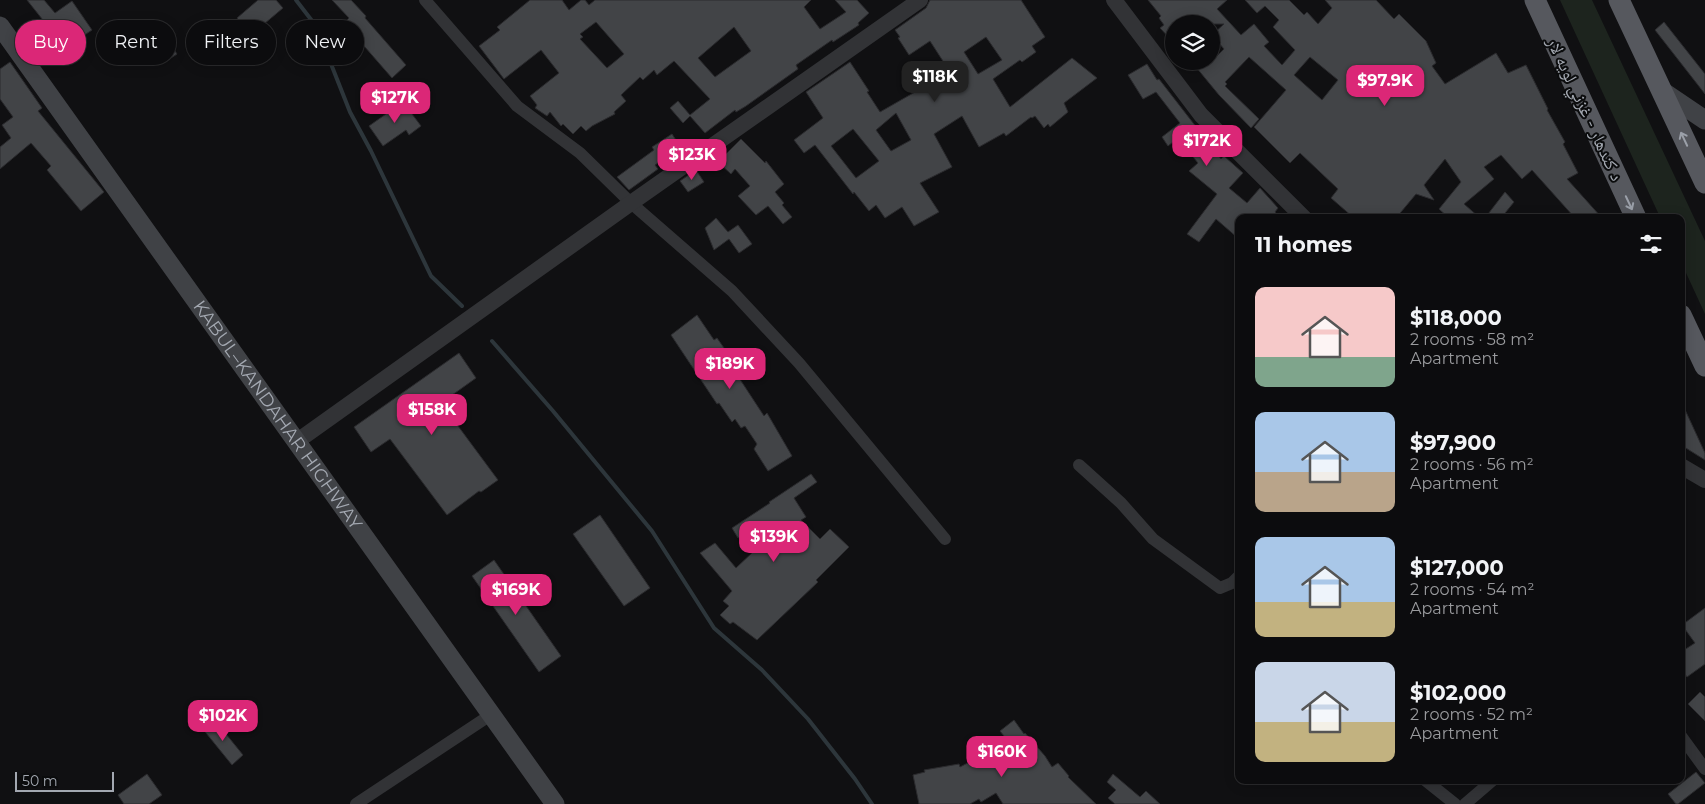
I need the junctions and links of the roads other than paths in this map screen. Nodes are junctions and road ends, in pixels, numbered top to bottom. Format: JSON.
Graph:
{"nodes":[{"id":1,"x":425,"y":0,"type":"edge"},
{"id":2,"x":920,"y":0,"type":"edge"},
{"id":3,"x":1114,"y":0,"type":"edge"},
{"id":4,"x":1535,"y":0,"type":"edge"},
{"id":5,"x":1619,"y":0,"type":"edge"},
{"id":6,"x":0,"y":26,"type":"edge"},
{"id":7,"x":1662,"y":91,"type":"junction"},
{"id":8,"x":1705,"y":120,"type":"edge"},
{"id":9,"x":1705,"y":183,"type":"edge"},
{"id":10,"x":631,"y":203,"type":"junction"},
{"id":11,"x":1300,"y":214,"type":"edge"},
{"id":12,"x":1634,"y":214,"type":"edge"},
{"id":13,"x":1685,"y":324,"type":"edge"},
{"id":14,"x":1705,"y":366,"type":"edge"},
{"id":15,"x":296,"y":442,"type":"junction"},
{"id":16,"x":1079,"y":465,"type":"dead end"},
{"id":17,"x":1685,"y":468,"type":"edge"},
{"id":18,"x":1705,"y":480,"type":"edge"},
{"id":19,"x":945,"y":539,"type":"dead end"},
{"id":20,"x":1235,"y":583,"type":"edge"},
{"id":21,"x":492,"y":714,"type":"junction"},
{"id":22,"x":1685,"y":742,"type":"edge"},
{"id":23,"x":1705,"y":769,"type":"edge"},
{"id":24,"x":1430,"y":784,"type":"edge"},
{"id":25,"x":1488,"y":784,"type":"edge"},
{"id":26,"x":356,"y":804,"type":"edge"},
{"id":27,"x":555,"y":804,"type":"edge"},
{"id":28,"x":1455,"y":804,"type":"edge"},
{"id":29,"x":1465,"y":804,"type":"edge"}],
"edges":[{"from":1,"to":10,"type":"street"},
{"from":2,"to":10,"type":"street"},
{"from":3,"to":11,"type":"street"},
{"from":4,"to":12,"type":"highway","name":"د کندهار - غزني لويه لار","one_way":true},
{"from":5,"to":7,"type":"highway"},
{"from":6,"to":15,"type":"main road","name":"KABUL–KANDAHAR HIGHWAY"},
{"from":7,"to":8,"type":"main road"},
{"from":9,"to":7,"type":"highway","one_way":true},
{"from":10,"to":15,"type":"street"},
{"from":10,"to":19,"type":"street"},
{"from":13,"to":14,"type":"highway"},
{"from":15,"to":21,"type":"main road","name":"KABUL–KANDAHAR HIGHWAY"},
{"from":16,"to":20,"type":"street"},
{"from":17,"to":18,"type":"street"},
{"from":21,"to":26,"type":"street"},
{"from":21,"to":27,"type":"main road","name":"KABUL–KANDAHAR HIGHWAY"},
{"from":22,"to":23,"type":"street"},
{"from":24,"to":28,"type":"street"},
{"from":25,"to":29,"type":"street"}]}
